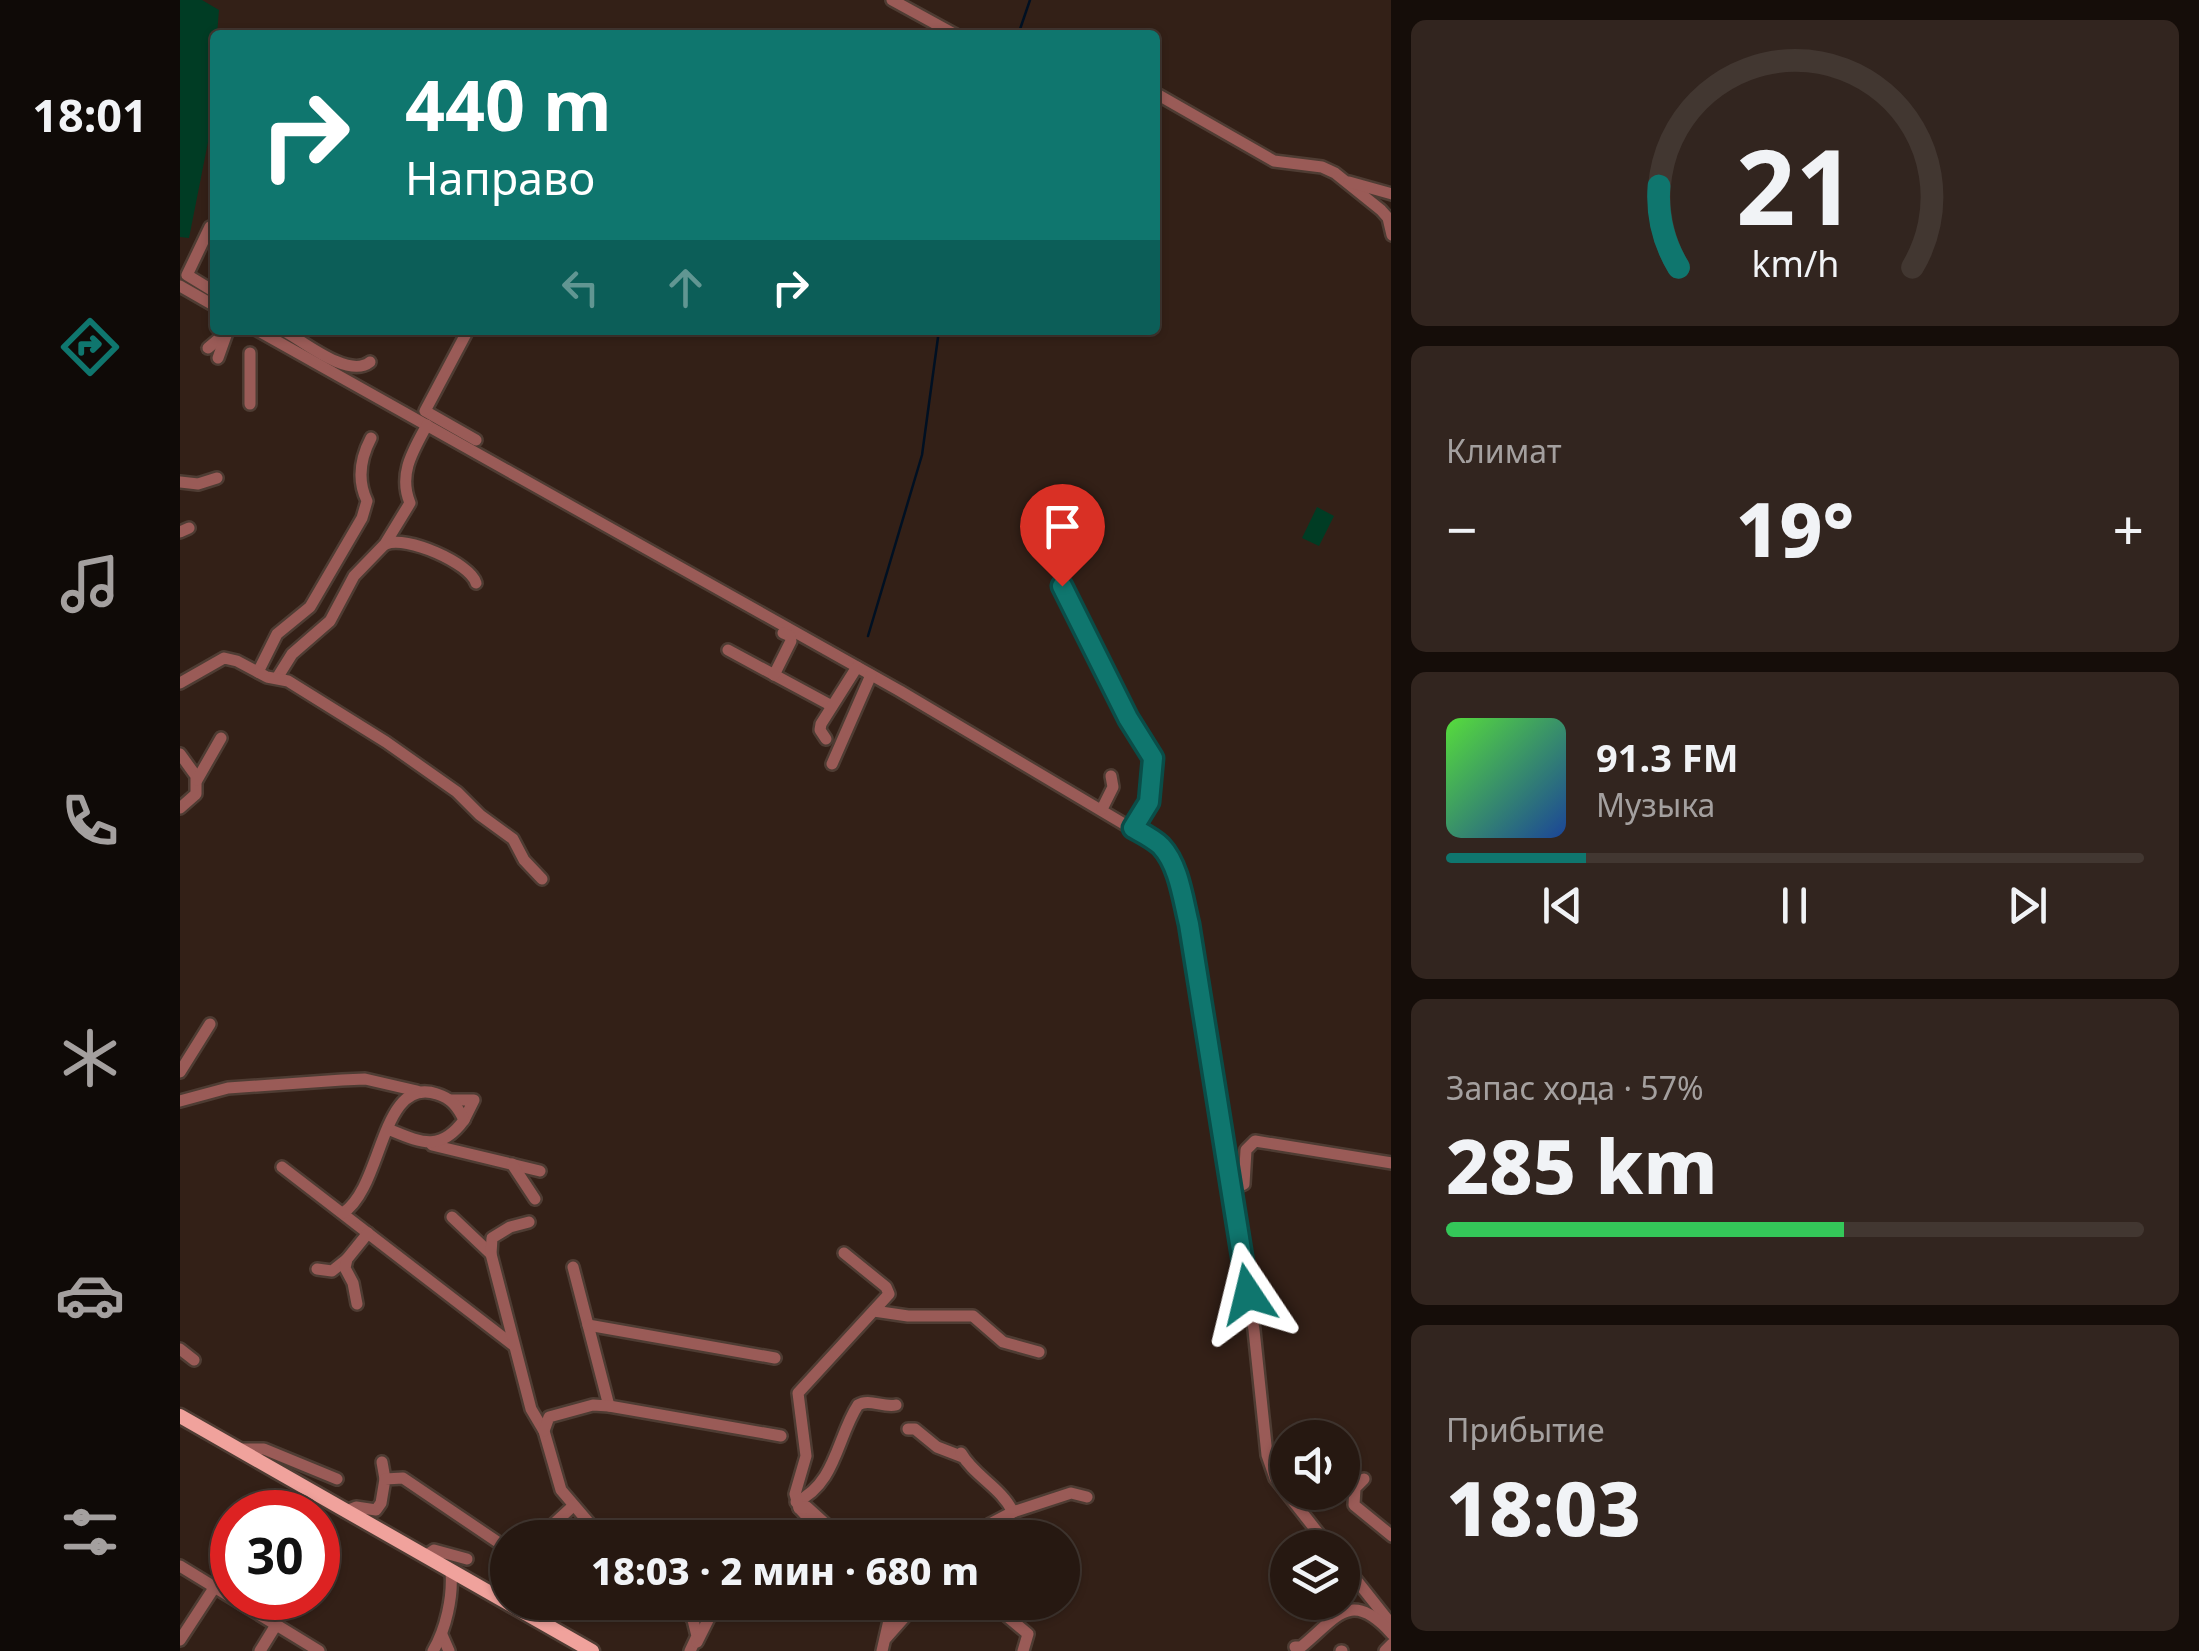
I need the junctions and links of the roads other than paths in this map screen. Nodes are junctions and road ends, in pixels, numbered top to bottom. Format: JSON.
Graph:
{"nodes":[{"id":1,"x":892,"y":0,"type":"edge"},
{"id":2,"x":947,"y":30,"type":"edge"},
{"id":3,"x":1160,"y":95,"type":"edge"},
{"id":4,"x":1349,"y":182,"type":"junction"},
{"id":5,"x":1391,"y":194,"type":"edge"},
{"id":6,"x":210,"y":227,"type":"dead end"},
{"id":7,"x":1391,"y":230,"type":"edge"},
{"id":8,"x":180,"y":286,"type":"edge"},
{"id":9,"x":210,"y":289,"type":"edge"},
{"id":10,"x":210,"y":303,"type":"edge"},
{"id":11,"x":224,"y":335,"type":"edge"},
{"id":12,"x":227,"y":335,"type":"edge"},
{"id":13,"x":267,"y":335,"type":"edge"},
{"id":14,"x":292,"y":335,"type":"edge"},
{"id":15,"x":465,"y":335,"type":"edge"},
{"id":16,"x":208,"y":348,"type":"dead end"},
{"id":17,"x":250,"y":353,"type":"dead end"},
{"id":18,"x":218,"y":358,"type":"dead end"},
{"id":19,"x":370,"y":362,"type":"dead end"},
{"id":20,"x":250,"y":404,"type":"dead end"},
{"id":21,"x":427,"y":424,"type":"junction"},
{"id":22,"x":371,"y":438,"type":"dead end"},
{"id":23,"x":476,"y":440,"type":"dead end"},
{"id":24,"x":217,"y":478,"type":"dead end"},
{"id":25,"x":180,"y":482,"type":"edge"},
{"id":26,"x":385,"y":544,"type":"junction"},
{"id":27,"x":476,"y":584,"type":"dead end"},
{"id":28,"x":1062,"y":586,"type":"dead end"},
{"id":29,"x":785,"y":632,"type":"junction"},
{"id":30,"x":728,"y":650,"type":"dead end"},
{"id":31,"x":857,"y":667,"type":"junction"},
{"id":32,"x":258,"y":672,"type":"junction"},
{"id":33,"x":871,"y":674,"type":"junction"},
{"id":34,"x":774,"y":675,"type":"junction"},
{"id":35,"x":276,"y":678,"type":"junction"},
{"id":36,"x":180,"y":683,"type":"edge"},
{"id":37,"x":832,"y":706,"type":"junction"},
{"id":38,"x":221,"y":738,"type":"dead end"},
{"id":39,"x":826,"y":738,"type":"dead end"},
{"id":40,"x":180,"y":754,"type":"edge"},
{"id":41,"x":832,"y":764,"type":"dead end"},
{"id":42,"x":1111,"y":776,"type":"dead end"},
{"id":43,"x":197,"y":780,"type":"junction"},
{"id":44,"x":180,"y":808,"type":"edge"},
{"id":45,"x":1102,"y":809,"type":"junction"},
{"id":46,"x":1133,"y":828,"type":"junction"},
{"id":47,"x":542,"y":879,"type":"dead end"},
{"id":48,"x":210,"y":1024,"type":"dead end"},
{"id":49,"x":180,"y":1072,"type":"edge"},
{"id":50,"x":418,"y":1091,"type":"junction"},
{"id":51,"x":180,"y":1101,"type":"edge"},
{"id":52,"x":388,"y":1129,"type":"junction"},
{"id":53,"x":428,"y":1144,"type":"junction"},
{"id":54,"x":1391,"y":1163,"type":"edge"},
{"id":55,"x":512,"y":1164,"type":"junction"},
{"id":56,"x":282,"y":1166,"type":"dead end"},
{"id":57,"x":540,"y":1171,"type":"dead end"},
{"id":58,"x":1231,"y":1189,"type":"junction"},
{"id":59,"x":535,"y":1199,"type":"dead end"},
{"id":60,"x":342,"y":1213,"type":"junction"},
{"id":61,"x":452,"y":1218,"type":"dead end"},
{"id":62,"x":530,"y":1222,"type":"dead end"},
{"id":63,"x":368,"y":1232,"type":"junction"},
{"id":64,"x":486,"y":1250,"type":"junction"},
{"id":65,"x":844,"y":1253,"type":"dead end"},
{"id":66,"x":341,"y":1266,"type":"junction"},
{"id":67,"x":573,"y":1267,"type":"dead end"},
{"id":68,"x":317,"y":1269,"type":"dead end"},
{"id":69,"x":357,"y":1304,"type":"dead end"},
{"id":70,"x":874,"y":1311,"type":"junction"},
{"id":71,"x":588,"y":1326,"type":"junction"},
{"id":72,"x":514,"y":1345,"type":"junction"},
{"id":73,"x":180,"y":1349,"type":"edge"},
{"id":74,"x":1039,"y":1352,"type":"dead end"},
{"id":75,"x":776,"y":1358,"type":"dead end"},
{"id":76,"x":194,"y":1360,"type":"dead end"},
{"id":77,"x":896,"y":1405,"type":"dead end"},
{"id":78,"x":609,"y":1406,"type":"junction"},
{"id":79,"x":180,"y":1416,"type":"edge"},
{"id":80,"x":908,"y":1429,"type":"dead end"},
{"id":81,"x":544,"y":1431,"type":"junction"},
{"id":82,"x":781,"y":1436,"type":"dead end"},
{"id":83,"x":238,"y":1449,"type":"junction"},
{"id":84,"x":382,"y":1462,"type":"dead end"},
{"id":85,"x":1364,"y":1478,"type":"dead end"},
{"id":86,"x":337,"y":1479,"type":"dead end"},
{"id":87,"x":385,"y":1480,"type":"junction"},
{"id":88,"x":1087,"y":1497,"type":"dead end"},
{"id":89,"x":797,"y":1505,"type":"junction"},
{"id":90,"x":573,"y":1506,"type":"junction"},
{"id":91,"x":346,"y":1510,"type":"junction"},
{"id":92,"x":376,"y":1510,"type":"junction"},
{"id":93,"x":1013,"y":1512,"type":"junction"},
{"id":94,"x":391,"y":1513,"type":"dead end"},
{"id":95,"x":558,"y":1520,"type":"edge"},
{"id":96,"x":585,"y":1520,"type":"edge"},
{"id":97,"x":811,"y":1520,"type":"edge"},
{"id":98,"x":824,"y":1520,"type":"edge"},
{"id":99,"x":998,"y":1520,"type":"edge"},
{"id":100,"x":1316,"y":1530,"type":"edge"},
{"id":101,"x":1390,"y":1532,"type":"edge"},
{"id":102,"x":490,"y":1536,"type":"edge"},
{"id":103,"x":425,"y":1556,"type":"junction"},
{"id":104,"x":467,"y":1559,"type":"dead end"},
{"id":105,"x":180,"y":1566,"type":"edge"},
{"id":106,"x":451,"y":1571,"type":"junction"},
{"id":107,"x":210,"y":1585,"type":"edge"},
{"id":108,"x":1360,"y":1585,"type":"edge"},
{"id":109,"x":210,"y":1594,"type":"edge"},
{"id":110,"x":268,"y":1620,"type":"edge"},
{"id":111,"x":693,"y":1620,"type":"edge"},
{"id":112,"x":707,"y":1620,"type":"edge"},
{"id":113,"x":904,"y":1620,"type":"edge"},
{"id":114,"x":1012,"y":1620,"type":"edge"},
{"id":115,"x":1391,"y":1624,"type":"edge"},
{"id":116,"x":276,"y":1625,"type":"junction"},
{"id":117,"x":898,"y":1627,"type":"junction"},
{"id":118,"x":1391,"y":1633,"type":"edge"},
{"id":119,"x":442,"y":1634,"type":"junction"},
{"id":120,"x":180,"y":1640,"type":"edge"},
{"id":121,"x":884,"y":1644,"type":"edge"},
{"id":122,"x":693,"y":1646,"type":"edge"},
{"id":123,"x":1295,"y":1647,"type":"dead end"},
{"id":124,"x":260,"y":1651,"type":"edge"},
{"id":125,"x":318,"y":1651,"type":"edge"},
{"id":126,"x":433,"y":1651,"type":"edge"},
{"id":127,"x":449,"y":1651,"type":"edge"},
{"id":128,"x":592,"y":1651,"type":"edge"},
{"id":129,"x":892,"y":1651,"type":"edge"},
{"id":130,"x":1022,"y":1651,"type":"edge"}],
"edges":[{"from":1,"to":2,"type":"street"},
{"from":3,"to":4,"type":"street"},
{"from":4,"to":5,"type":"street"},
{"from":4,"to":7,"type":"street"},
{"from":6,"to":9,"type":"street"},
{"from":8,"to":10,"type":"street"},
{"from":11,"to":16,"type":"street"},
{"from":12,"to":18,"type":"street"},
{"from":13,"to":21,"type":"street"},
{"from":14,"to":19,"type":"street"},
{"from":15,"to":23,"type":"street"},
{"from":17,"to":20,"type":"street"},
{"from":21,"to":26,"type":"street"},
{"from":21,"to":29,"type":"street"},
{"from":22,"to":32,"type":"street"},
{"from":24,"to":25,"type":"street"},
{"from":26,"to":27,"type":"street"},
{"from":26,"to":35,"type":"street"},
{"from":28,"to":46,"type":"street"},
{"from":29,"to":31,"type":"street"},
{"from":29,"to":34,"type":"street"},
{"from":30,"to":34,"type":"street"},
{"from":31,"to":33,"type":"street"},
{"from":31,"to":37,"type":"street"},
{"from":32,"to":35,"type":"street"},
{"from":32,"to":36,"type":"street"},
{"from":33,"to":41,"type":"street"},
{"from":33,"to":45,"type":"street"},
{"from":34,"to":37,"type":"street"},
{"from":35,"to":47,"type":"street"},
{"from":37,"to":39,"type":"street"},
{"from":38,"to":43,"type":"street"},
{"from":40,"to":43,"type":"street"},
{"from":42,"to":45,"type":"street"},
{"from":43,"to":44,"type":"street"},
{"from":45,"to":46,"type":"street"},
{"from":46,"to":58,"type":"street"},
{"from":48,"to":49,"type":"street"},
{"from":50,"to":51,"type":"street"},
{"from":50,"to":52,"type":"street"},
{"from":50,"to":53,"type":"street"},
{"from":52,"to":53,"type":"street"},
{"from":52,"to":60,"type":"street"},
{"from":53,"to":55,"type":"street"},
{"from":54,"to":58,"type":"street"},
{"from":55,"to":57,"type":"street"},
{"from":55,"to":59,"type":"street"},
{"from":56,"to":60,"type":"street"},
{"from":58,"to":100,"type":"street"},
{"from":60,"to":63,"type":"street"},
{"from":61,"to":64,"type":"street"},
{"from":62,"to":64,"type":"street"},
{"from":63,"to":66,"type":"street"},
{"from":63,"to":72,"type":"street"},
{"from":64,"to":72,"type":"street"},
{"from":65,"to":70,"type":"street"},
{"from":66,"to":68,"type":"street"},
{"from":66,"to":69,"type":"street"},
{"from":67,"to":71,"type":"street"},
{"from":70,"to":74,"type":"street"},
{"from":70,"to":89,"type":"street"},
{"from":71,"to":75,"type":"street"},
{"from":71,"to":78,"type":"street"},
{"from":72,"to":81,"type":"street"},
{"from":73,"to":76,"type":"street"},
{"from":77,"to":89,"type":"street"},
{"from":78,"to":81,"type":"street"},
{"from":78,"to":82,"type":"street"},
{"from":79,"to":83,"type":"main road"},
{"from":80,"to":93,"type":"street"},
{"from":81,"to":90,"type":"street"},
{"from":83,"to":86,"type":"street"},
{"from":83,"to":91,"type":"main road"},
{"from":84,"to":87,"type":"street"},
{"from":85,"to":101,"type":"street"},
{"from":87,"to":92,"type":"street"},
{"from":87,"to":102,"type":"street"},
{"from":88,"to":93,"type":"street"},
{"from":89,"to":97,"type":"street"},
{"from":89,"to":98,"type":"street"},
{"from":90,"to":95,"type":"street"},
{"from":90,"to":96,"type":"street"},
{"from":91,"to":92,"type":"street"},
{"from":91,"to":103,"type":"main road"},
{"from":92,"to":94,"type":"street"},
{"from":93,"to":99,"type":"street"},
{"from":103,"to":104,"type":"street"},
{"from":103,"to":106,"type":"main road"},
{"from":105,"to":107,"type":"street"},
{"from":106,"to":119,"type":"street"},
{"from":106,"to":128,"type":"main road"},
{"from":108,"to":115,"type":"street"},
{"from":109,"to":120,"type":"street"},
{"from":110,"to":116,"type":"street"},
{"from":111,"to":122,"type":"street"},
{"from":112,"to":122,"type":"street"},
{"from":113,"to":117,"type":"street"},
{"from":114,"to":130,"type":"street"},
{"from":116,"to":124,"type":"street"},
{"from":116,"to":125,"type":"street"},
{"from":117,"to":121,"type":"street"},
{"from":117,"to":129,"type":"street"},
{"from":118,"to":123,"type":"street"},
{"from":119,"to":126,"type":"street"},
{"from":119,"to":127,"type":"street"}]}
